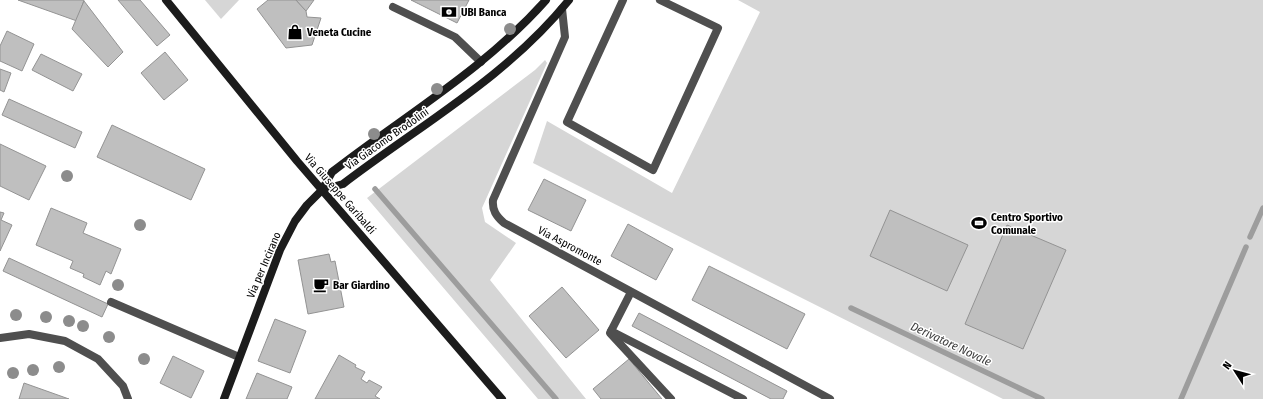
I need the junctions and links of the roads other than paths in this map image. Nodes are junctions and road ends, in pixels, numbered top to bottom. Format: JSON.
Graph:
{"nodes":[{"id":1,"x":166,"y":0,"type":"edge"},
{"id":2,"x":546,"y":0,"type":"edge"},
{"id":3,"x":566,"y":0,"type":"edge"},
{"id":4,"x":569,"y":0,"type":"edge"},
{"id":5,"x":623,"y":0,"type":"edge"},
{"id":6,"x":660,"y":0,"type":"edge"},
{"id":7,"x":393,"y":7,"type":"dead end"},
{"id":8,"x":562,"y":9,"type":"junction"},
{"id":9,"x":481,"y":62,"type":"junction"},
{"id":10,"x":322,"y":190,"type":"junction"},
{"id":11,"x":631,"y":292,"type":"junction"},
{"id":12,"x":111,"y":302,"type":"dead end"},
{"id":13,"x":611,"y":331,"type":"junction"},
{"id":14,"x":0,"y":338,"type":"edge"},
{"id":15,"x":239,"y":357,"type":"junction"},
{"id":16,"x":128,"y":399,"type":"edge"},
{"id":17,"x":224,"y":399,"type":"edge"},
{"id":18,"x":502,"y":399,"type":"edge"},
{"id":19,"x":671,"y":399,"type":"edge"},
{"id":20,"x":743,"y":399,"type":"edge"},
{"id":21,"x":830,"y":399,"type":"edge"}],
"edges":[{"from":1,"to":10,"type":"main road","name":"Via Giuseppe Garibaldi"},
{"from":2,"to":9,"type":"main road","name":"Via Giacomo Brodolini"},
{"from":3,"to":8,"type":"main road","name":"Via Giacomo Brodolini"},
{"from":4,"to":8,"type":"main road","name":"Via Giacomo Brodolini"},
{"from":5,"to":6,"type":"street"},
{"from":7,"to":9,"type":"street"},
{"from":8,"to":10,"type":"main road","name":"Via Giacomo Brodolini"},
{"from":8,"to":11,"type":"street","name":"Via Aspromonte"},
{"from":9,"to":10,"type":"main road","name":"Via Giacomo Brodolini"},
{"from":10,"to":15,"type":"main road","name":"Via per Incirano"},
{"from":10,"to":18,"type":"main road","name":"Via Giuseppe Garibaldi"},
{"from":11,"to":13,"type":"street"},
{"from":11,"to":21,"type":"street","name":"Via Aspromonte"},
{"from":12,"to":15,"type":"street"},
{"from":13,"to":19,"type":"street"},
{"from":13,"to":20,"type":"street"},
{"from":14,"to":16,"type":"street"},
{"from":15,"to":17,"type":"main road","name":"Via per Incirano"}]}
